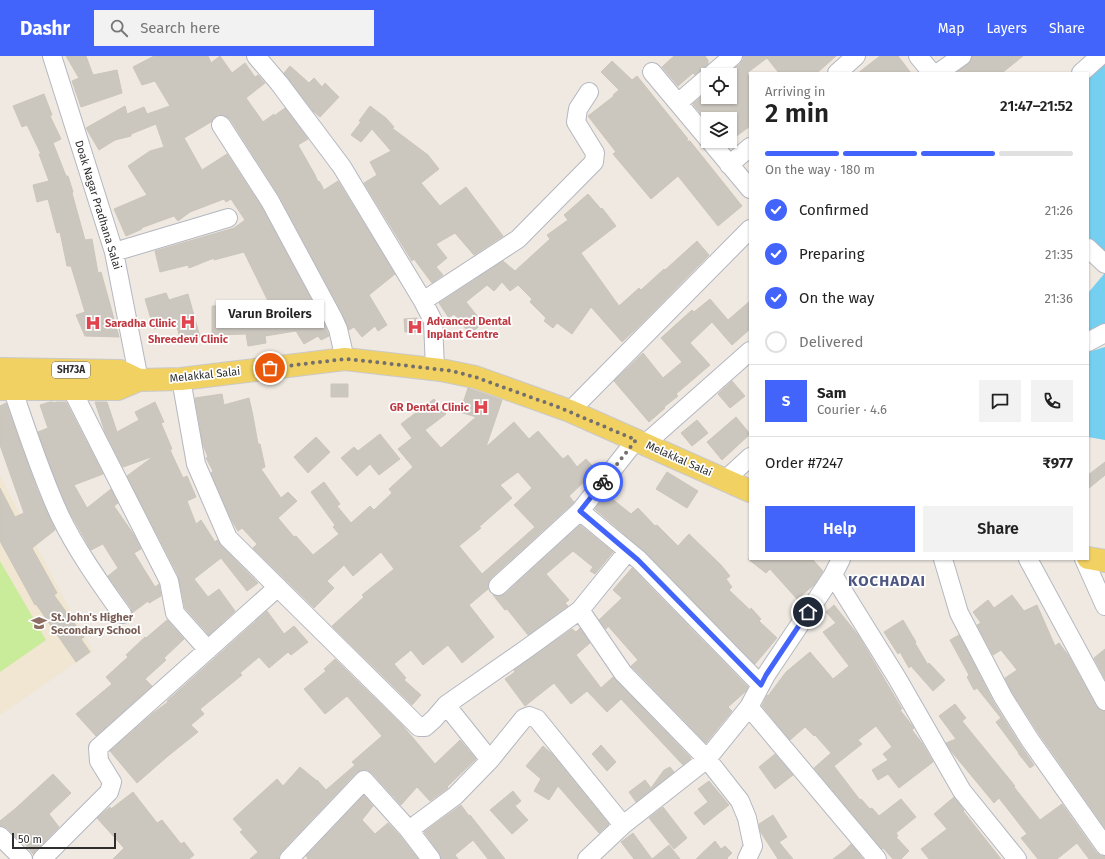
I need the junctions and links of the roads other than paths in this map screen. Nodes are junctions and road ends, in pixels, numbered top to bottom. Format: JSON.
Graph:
{"nodes":[{"id":1,"x":52,"y":56,"type":"edge"},
{"id":2,"x":256,"y":56,"type":"edge"},
{"id":3,"x":733,"y":56,"type":"edge"},
{"id":4,"x":856,"y":56,"type":"edge"},
{"id":5,"x":918,"y":56,"type":"edge"},
{"id":6,"x":962,"y":56,"type":"edge"},
{"id":7,"x":1100,"y":56,"type":"edge"},
{"id":8,"x":719,"y":68,"type":"edge"},
{"id":9,"x":652,"y":72,"type":"dead end"},
{"id":10,"x":838,"y":72,"type":"edge"},
{"id":11,"x":931,"y":72,"type":"edge"},
{"id":12,"x":939,"y":72,"type":"edge"},
{"id":13,"x":1083,"y":72,"type":"edge"},
{"id":14,"x":701,"y":83,"type":"edge"},
{"id":15,"x":589,"y":92,"type":"dead end"},
{"id":16,"x":678,"y":103,"type":"junction"},
{"id":17,"x":221,"y":125,"type":"dead end"},
{"id":18,"x":701,"y":130,"type":"edge"},
{"id":19,"x":716,"y":148,"type":"edge"},
{"id":20,"x":749,"y":148,"type":"edge"},
{"id":21,"x":730,"y":165,"type":"junction"},
{"id":22,"x":749,"y":188,"type":"edge"},
{"id":23,"x":228,"y":218,"type":"dead end"},
{"id":24,"x":749,"y":230,"type":"edge"},
{"id":25,"x":1089,"y":249,"type":"edge"},
{"id":26,"x":114,"y":252,"type":"junction"},
{"id":27,"x":1105,"y":264,"type":"edge"},
{"id":28,"x":424,"y":301,"type":"junction"},
{"id":29,"x":1105,"y":333,"type":"edge"},
{"id":30,"x":1089,"y":341,"type":"edge"},
{"id":31,"x":749,"y":352,"type":"edge"},
{"id":32,"x":345,"y":359,"type":"junction"},
{"id":33,"x":0,"y":369,"type":"edge"},
{"id":34,"x":435,"y":369,"type":"junction"},
{"id":35,"x":181,"y":379,"type":"junction"},
{"id":36,"x":140,"y":380,"type":"junction"},
{"id":37,"x":6,"y":388,"type":"edge"},
{"id":38,"x":71,"y":388,"type":"junction"},
{"id":39,"x":570,"y":411,"type":"junction"},
{"id":40,"x":641,"y":442,"type":"junction"},
{"id":41,"x":749,"y":458,"type":"edge"},
{"id":42,"x":725,"y":480,"type":"junction"},
{"id":43,"x":749,"y":491,"type":"edge"},
{"id":44,"x":580,"y":511,"type":"junction"},
{"id":45,"x":628,"y":551,"type":"junction"},
{"id":46,"x":1089,"y":558,"type":"edge"},
{"id":47,"x":840,"y":560,"type":"edge"},
{"id":48,"x":943,"y":560,"type":"edge"},
{"id":49,"x":1029,"y":560,"type":"edge"},
{"id":50,"x":1084,"y":560,"type":"edge"},
{"id":51,"x":1105,"y":561,"type":"edge"},
{"id":52,"x":833,"y":575,"type":"junction"},
{"id":53,"x":498,"y":586,"type":"dead end"},
{"id":54,"x":278,"y":587,"type":"junction"},
{"id":55,"x":1105,"y":606,"type":"edge"},
{"id":56,"x":580,"y":610,"type":"junction"},
{"id":57,"x":122,"y":614,"type":"dead end"},
{"id":58,"x":208,"y":650,"type":"junction"},
{"id":59,"x":761,"y":685,"type":"junction"},
{"id":60,"x":1105,"y":701,"type":"edge"},
{"id":61,"x":446,"y":705,"type":"junction"},
{"id":62,"x":749,"y":707,"type":"junction"},
{"id":63,"x":707,"y":759,"type":"junction"},
{"id":64,"x":490,"y":760,"type":"junction"},
{"id":65,"x":623,"y":825,"type":"junction"},
{"id":66,"x":409,"y":830,"type":"junction"},
{"id":67,"x":0,"y":836,"type":"edge"},
{"id":68,"x":1105,"y":846,"type":"edge"},
{"id":69,"x":23,"y":859,"type":"edge"},
{"id":70,"x":42,"y":859,"type":"edge"},
{"id":71,"x":289,"y":859,"type":"edge"},
{"id":72,"x":431,"y":859,"type":"edge"},
{"id":73,"x":587,"y":859,"type":"edge"},
{"id":74,"x":747,"y":859,"type":"edge"},
{"id":75,"x":877,"y":859,"type":"edge"},
{"id":76,"x":1017,"y":859,"type":"edge"}],
"edges":[{"from":1,"to":26,"type":"street","name":"Doak Nagar Pradhana Salai"},
{"from":2,"to":28,"type":"street"},
{"from":3,"to":8,"type":"street"},
{"from":4,"to":10,"type":"street"},
{"from":5,"to":11,"type":"street"},
{"from":6,"to":12,"type":"street"},
{"from":7,"to":13,"type":"street"},
{"from":9,"to":16,"type":"street"},
{"from":14,"to":16,"type":"street"},
{"from":15,"to":28,"type":"street"},
{"from":16,"to":18,"type":"street"},
{"from":17,"to":32,"type":"street"},
{"from":19,"to":21,"type":"street"},
{"from":20,"to":21,"type":"street"},
{"from":21,"to":22,"type":"street"},
{"from":23,"to":26,"type":"street"},
{"from":24,"to":39,"type":"street"},
{"from":25,"to":27,"type":"street"},
{"from":26,"to":36,"type":"street","name":"Doak Nagar Pradhana Salai"},
{"from":28,"to":34,"type":"street"},
{"from":29,"to":30,"type":"street"},
{"from":31,"to":40,"type":"street"},
{"from":32,"to":34,"type":"main road","name":"Melakkal Salai","number":"SH73A"},
{"from":32,"to":35,"type":"main road","name":"Melakkal Salai","number":"SH73A"},
{"from":33,"to":36,"type":"main road","name":"Melakkal Salai","number":"SH73A"},
{"from":34,"to":39,"type":"main road","name":"Melakkal Salai","number":"SH73A"},
{"from":35,"to":36,"type":"main road","name":"Melakkal Salai","number":"SH73A"},
{"from":35,"to":54,"type":"street"},
{"from":36,"to":38,"type":"main road","name":"Melakkal Salai","number":"SH73A"},
{"from":37,"to":38,"type":"main road","name":"Melakkal Salai","number":"SH73A"},
{"from":37,"to":57,"type":"street"},
{"from":38,"to":58,"type":"street"},
{"from":39,"to":40,"type":"main road","name":"Melakkal Salai","number":"SH73A"},
{"from":40,"to":42,"type":"main road","name":"Melakkal Salai","number":"SH73A"},
{"from":40,"to":44,"type":"street"},
{"from":41,"to":42,"type":"street"},
{"from":42,"to":43,"type":"main road","name":"Melakkal Salai","number":"SH73A"},
{"from":44,"to":45,"type":"street"},
{"from":44,"to":53,"type":"street"},
{"from":45,"to":56,"type":"street"},
{"from":45,"to":59,"type":"street"},
{"from":46,"to":51,"type":"main road"},
{"from":47,"to":52,"type":"street"},
{"from":48,"to":68,"type":"street"},
{"from":49,"to":60,"type":"street"},
{"from":50,"to":55,"type":"street"},
{"from":52,"to":59,"type":"street"},
{"from":52,"to":76,"type":"street"},
{"from":54,"to":58,"type":"street"},
{"from":54,"to":61,"type":"street"},
{"from":56,"to":61,"type":"street"},
{"from":56,"to":63,"type":"street"},
{"from":58,"to":70,"type":"street"},
{"from":59,"to":62,"type":"street"},
{"from":61,"to":64,"type":"street"},
{"from":62,"to":63,"type":"street"},
{"from":62,"to":75,"type":"street"},
{"from":63,"to":65,"type":"street"},
{"from":63,"to":74,"type":"street"},
{"from":64,"to":65,"type":"street"},
{"from":64,"to":66,"type":"street"},
{"from":65,"to":73,"type":"street"},
{"from":66,"to":71,"type":"street"},
{"from":66,"to":72,"type":"street"},
{"from":67,"to":69,"type":"street"}]}
